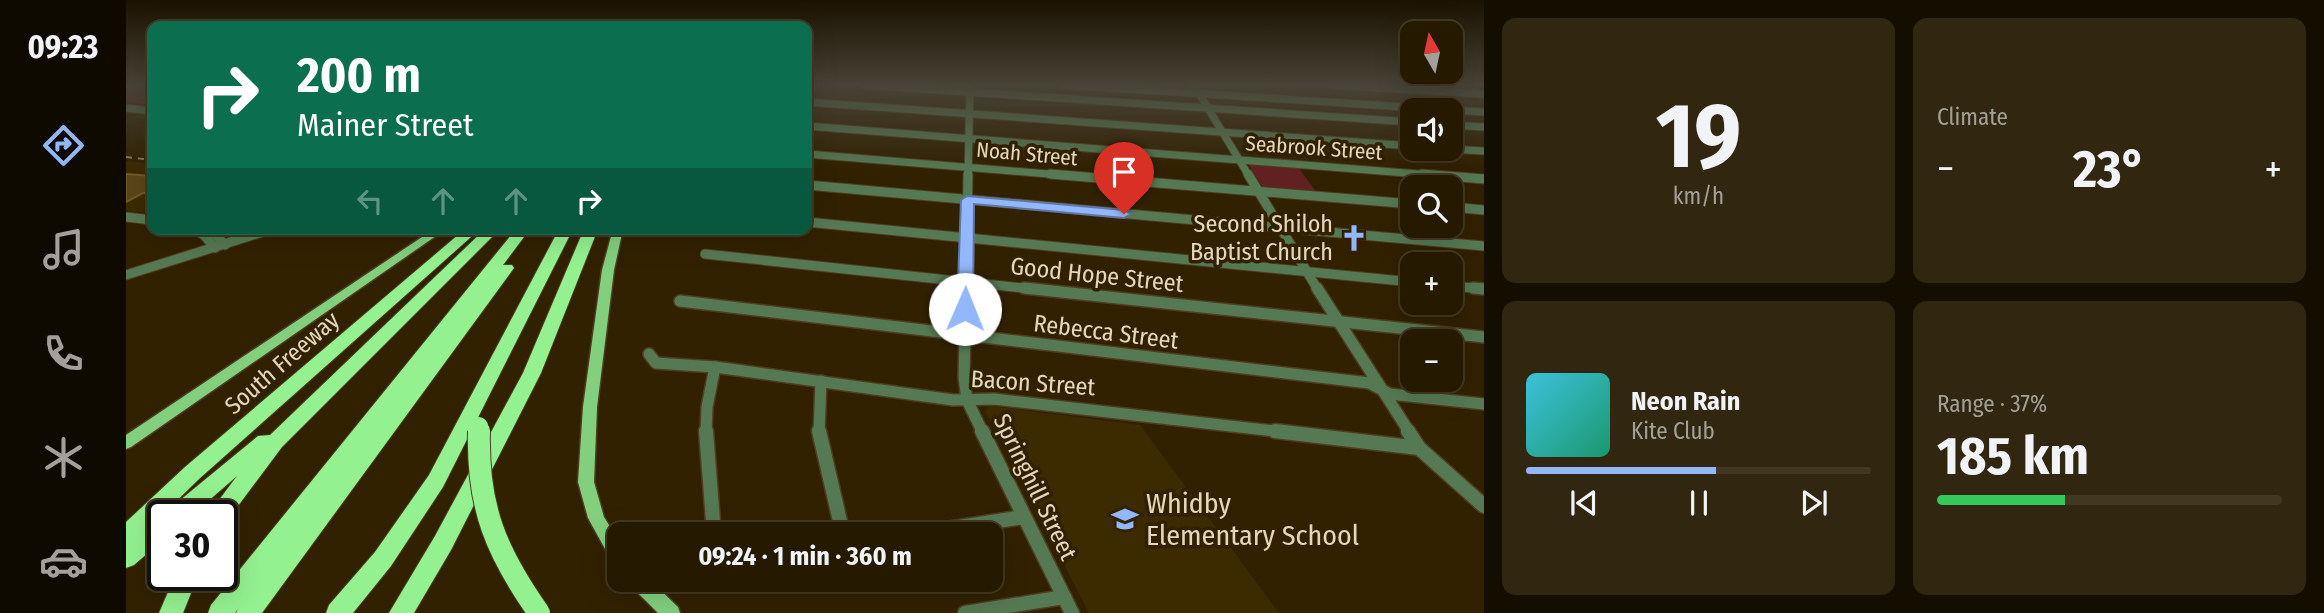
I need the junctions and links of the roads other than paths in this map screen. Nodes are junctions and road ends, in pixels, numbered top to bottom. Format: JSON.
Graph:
{"nodes":[{"id":1,"x":965,"y":114,"type":"edge"},
{"id":2,"x":970,"y":114,"type":"junction"},
{"id":3,"x":1211,"y":114,"type":"edge"},
{"id":4,"x":1290,"y":114,"type":"edge"},
{"id":5,"x":1400,"y":121,"type":"edge"},
{"id":6,"x":812,"y":126,"type":"edge"},
{"id":7,"x":1463,"y":126,"type":"edge"},
{"id":8,"x":1484,"y":127,"type":"edge"},
{"id":9,"x":1222,"y":132,"type":"junction"},
{"id":10,"x":969,"y":139,"type":"junction"},
{"id":11,"x":1400,"y":145,"type":"edge"},
{"id":12,"x":1463,"y":150,"type":"edge"},
{"id":13,"x":1484,"y":151,"type":"edge"},
{"id":14,"x":812,"y":154,"type":"edge"},
{"id":15,"x":1240,"y":160,"type":"junction"},
{"id":16,"x":968,"y":167,"type":"junction"},
{"id":17,"x":1484,"y":179,"type":"edge"},
{"id":18,"x":812,"y":185,"type":"edge"},
{"id":19,"x":1259,"y":191,"type":"junction"},
{"id":20,"x":967,"y":200,"type":"junction"},
{"id":21,"x":1400,"y":203,"type":"edge"},
{"id":22,"x":1463,"y":208,"type":"edge"},
{"id":23,"x":1484,"y":210,"type":"edge"},
{"id":24,"x":126,"y":218,"type":"edge"},
{"id":25,"x":147,"y":220,"type":"edge"},
{"id":26,"x":812,"y":222,"type":"edge"},
{"id":27,"x":1281,"y":228,"type":"junction"},
{"id":28,"x":204,"y":235,"type":"edge"},
{"id":29,"x":213,"y":235,"type":"edge"},
{"id":30,"x":255,"y":235,"type":"edge"},
{"id":31,"x":432,"y":235,"type":"edge"},
{"id":32,"x":466,"y":235,"type":"edge"},
{"id":33,"x":487,"y":235,"type":"edge"},
{"id":34,"x":518,"y":235,"type":"edge"},
{"id":35,"x":531,"y":235,"type":"edge"},
{"id":36,"x":563,"y":235,"type":"edge"},
{"id":37,"x":589,"y":235,"type":"edge"},
{"id":38,"x":617,"y":235,"type":"edge"},
{"id":39,"x":967,"y":238,"type":"junction"},
{"id":40,"x":1484,"y":246,"type":"edge"},
{"id":41,"x":220,"y":247,"type":"junction"},
{"id":42,"x":705,"y":254,"type":"dead end"},
{"id":43,"x":1307,"y":272,"type":"junction"},
{"id":44,"x":126,"y":275,"type":"edge"},
{"id":45,"x":1400,"y":281,"type":"edge"},
{"id":46,"x":965,"y":282,"type":"junction"},
{"id":47,"x":1463,"y":287,"type":"edge"},
{"id":48,"x":1484,"y":289,"type":"edge"},
{"id":49,"x":680,"y":301,"type":"dead end"},
{"id":50,"x":1339,"y":322,"type":"junction"},
{"id":51,"x":964,"y":337,"type":"junction"},
{"id":52,"x":1484,"y":337,"type":"edge"},
{"id":53,"x":649,"y":354,"type":"dead end"},
{"id":54,"x":715,"y":368,"type":"junction"},
{"id":55,"x":821,"y":381,"type":"junction"},
{"id":56,"x":1381,"y":389,"type":"junction"},
{"id":57,"x":967,"y":400,"type":"junction"},
{"id":58,"x":1484,"y":404,"type":"edge"},
{"id":59,"x":470,"y":427,"type":"junction"},
{"id":60,"x":126,"y":443,"type":"edge"},
{"id":61,"x":1419,"y":448,"type":"junction"},
{"id":62,"x":232,"y":481,"type":"junction"},
{"id":63,"x":202,"y":500,"type":"edge"},
{"id":64,"x":224,"y":500,"type":"edge"},
{"id":65,"x":1484,"y":506,"type":"edge"},
{"id":66,"x":1024,"y":517,"type":"junction"},
{"id":67,"x":713,"y":522,"type":"edge"},
{"id":68,"x":840,"y":522,"type":"edge"},
{"id":69,"x":992,"y":522,"type":"edge"},
{"id":70,"x":126,"y":536,"type":"edge"},
{"id":71,"x":607,"y":537,"type":"edge"},
{"id":72,"x":147,"y":540,"type":"edge"},
{"id":73,"x":126,"y":558,"type":"edge"},
{"id":74,"x":180,"y":591,"type":"edge"},
{"id":75,"x":649,"y":592,"type":"edge"},
{"id":76,"x":1064,"y":597,"type":"junction"},
{"id":77,"x":171,"y":613,"type":"edge"},
{"id":78,"x":220,"y":613,"type":"edge"},
{"id":79,"x":247,"y":613,"type":"edge"},
{"id":80,"x":338,"y":613,"type":"edge"},
{"id":81,"x":401,"y":613,"type":"edge"},
{"id":82,"x":540,"y":613,"type":"edge"},
{"id":83,"x":671,"y":613,"type":"edge"},
{"id":84,"x":965,"y":613,"type":"edge"},
{"id":85,"x":1072,"y":613,"type":"edge"}],
"edges":[{"from":1,"to":2,"type":"street"},
{"from":2,"to":9,"type":"street"},
{"from":2,"to":10,"type":"street","name":"Springhill Street"},
{"from":3,"to":9,"type":"street"},
{"from":4,"to":5,"type":"street"},
{"from":6,"to":10,"type":"street","name":"Seabrook Street"},
{"from":7,"to":8,"type":"street"},
{"from":9,"to":11,"type":"street"},
{"from":9,"to":15,"type":"street"},
{"from":10,"to":15,"type":"street","name":"Seabrook Street"},
{"from":10,"to":16,"type":"street","name":"Springhill Street"},
{"from":12,"to":13,"type":"street"},
{"from":14,"to":16,"type":"street","name":"Noah Street"},
{"from":15,"to":17,"type":"street","name":"Seabrook Street"},
{"from":15,"to":19,"type":"street"},
{"from":16,"to":19,"type":"street","name":"Noah Street"},
{"from":16,"to":20,"type":"street","name":"Springhill Street"},
{"from":18,"to":20,"type":"street"},
{"from":19,"to":21,"type":"street","name":"Noah Street"},
{"from":19,"to":27,"type":"street"},
{"from":20,"to":27,"type":"street"},
{"from":20,"to":39,"type":"street","name":"Springhill Street"},
{"from":22,"to":23,"type":"street"},
{"from":24,"to":25,"type":"street"},
{"from":26,"to":39,"type":"street"},
{"from":27,"to":40,"type":"street"},
{"from":27,"to":43,"type":"street"},
{"from":28,"to":41,"type":"street"},
{"from":29,"to":41,"type":"street"},
{"from":30,"to":41,"type":"street"},
{"from":31,"to":60,"type":"main road"},
{"from":32,"to":70,"type":"highway","name":"South Freeway"},
{"from":33,"to":62,"type":"highway"},
{"from":34,"to":78,"type":"highway"},
{"from":35,"to":79,"type":"highway"},
{"from":36,"to":59,"type":"highway"},
{"from":37,"to":81,"type":"highway"},
{"from":38,"to":71,"type":"main road"},
{"from":39,"to":43,"type":"street"},
{"from":39,"to":46,"type":"street","name":"Springhill Street"},
{"from":41,"to":44,"type":"street"},
{"from":42,"to":46,"type":"street","name":"Good Hope Street"},
{"from":43,"to":45,"type":"street"},
{"from":43,"to":50,"type":"street"},
{"from":46,"to":50,"type":"street","name":"Good Hope Street"},
{"from":46,"to":51,"type":"street","name":"Springhill Street"},
{"from":47,"to":48,"type":"street"},
{"from":49,"to":51,"type":"street","name":"Rebecca Street"},
{"from":50,"to":52,"type":"street","name":"Good Hope Street"},
{"from":50,"to":56,"type":"street"},
{"from":51,"to":56,"type":"street","name":"Rebecca Street"},
{"from":51,"to":57,"type":"street","name":"Springhill Street"},
{"from":53,"to":54,"type":"street","name":"Bacon Street"},
{"from":54,"to":55,"type":"street","name":"Bacon Street"},
{"from":54,"to":67,"type":"street"},
{"from":55,"to":57,"type":"street","name":"Bacon Street"},
{"from":55,"to":68,"type":"street"},
{"from":56,"to":58,"type":"street","name":"Rebecca Street"},
{"from":56,"to":61,"type":"street"},
{"from":57,"to":61,"type":"street","name":"Bacon Street"},
{"from":57,"to":66,"type":"street","name":"Springhill Street"},
{"from":59,"to":80,"type":"highway"},
{"from":59,"to":82,"type":"highway","bridge":true},
{"from":61,"to":65,"type":"street"},
{"from":62,"to":63,"type":"highway"},
{"from":62,"to":64,"type":"highway"},
{"from":66,"to":69,"type":"street"},
{"from":66,"to":76,"type":"street","name":"Springhill Street"},
{"from":72,"to":73,"type":"highway"},
{"from":74,"to":77,"type":"highway"},
{"from":75,"to":83,"type":"main road"},
{"from":76,"to":84,"type":"street"},
{"from":76,"to":85,"type":"street","name":"Springhill Street"}]}
